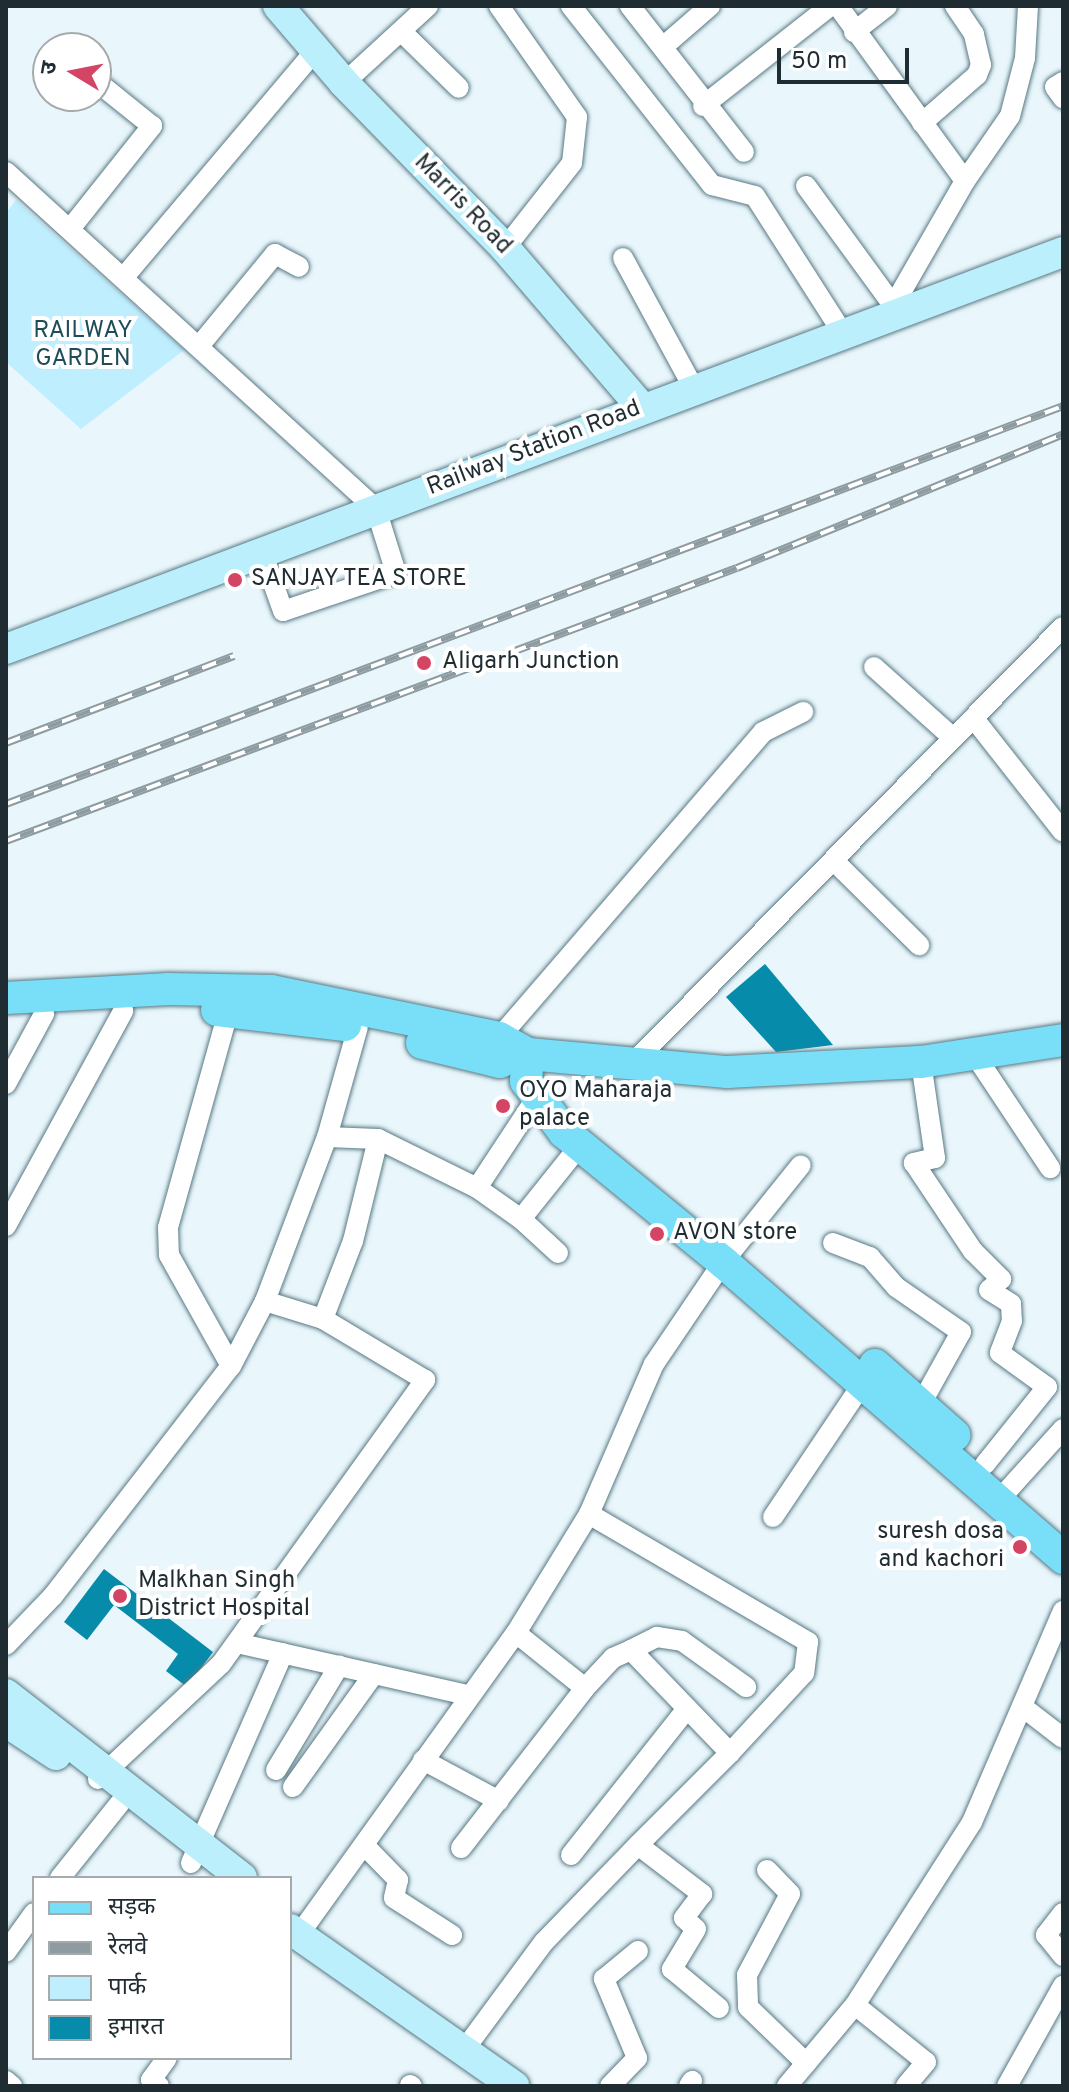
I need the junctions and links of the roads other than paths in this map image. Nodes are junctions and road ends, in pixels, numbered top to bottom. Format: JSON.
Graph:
{"nodes":[{"id":1,"x":278,"y":6,"type":"edge"},
{"id":2,"x":428,"y":6,"type":"edge"},
{"id":3,"x":499,"y":6,"type":"edge"},
{"id":4,"x":571,"y":6,"type":"edge"},
{"id":5,"x":630,"y":6,"type":"edge"},
{"id":6,"x":710,"y":6,"type":"edge"},
{"id":7,"x":830,"y":6,"type":"edge"},
{"id":8,"x":838,"y":6,"type":"edge"},
{"id":9,"x":887,"y":6,"type":"edge"},
{"id":10,"x":955,"y":6,"type":"edge"},
{"id":11,"x":1028,"y":6,"type":"edge"},
{"id":12,"x":854,"y":32,"type":"junction"},
{"id":13,"x":403,"y":33,"type":"junction"},
{"id":14,"x":664,"y":46,"type":"junction"},
{"id":15,"x":316,"y":50,"type":"junction"},
{"id":16,"x":1063,"y":82,"type":"edge"},
{"id":17,"x":344,"y":83,"type":"junction"},
{"id":18,"x":459,"y":88,"type":"dead end"},
{"id":19,"x":112,"y":94,"type":"edge"},
{"id":20,"x":1063,"y":98,"type":"edge"},
{"id":21,"x":703,"y":106,"type":"junction"},
{"id":22,"x":922,"y":123,"type":"junction"},
{"id":23,"x":744,"y":152,"type":"dead end"},
{"id":24,"x":8,"y":179,"type":"edge"},
{"id":25,"x":965,"y":181,"type":"junction"},
{"id":26,"x":806,"y":186,"type":"dead end"},
{"id":27,"x":70,"y":229,"type":"junction"},
{"id":28,"x":505,"y":248,"type":"junction"},
{"id":29,"x":1063,"y":252,"type":"edge"},
{"id":30,"x":623,"y":258,"type":"dead end"},
{"id":31,"x":299,"y":267,"type":"dead end"},
{"id":32,"x":124,"y":277,"type":"junction"},
{"id":33,"x":889,"y":312,"type":"junction"},
{"id":34,"x":844,"y":335,"type":"junction"},
{"id":35,"x":200,"y":345,"type":"junction"},
{"id":36,"x":694,"y":389,"type":"junction"},
{"id":37,"x":642,"y":408,"type":"junction"},
{"id":38,"x":376,"y":509,"type":"junction"},
{"id":39,"x":262,"y":552,"type":"junction"},
{"id":40,"x":1063,"y":627,"type":"edge"},
{"id":41,"x":6,"y":649,"type":"edge"},
{"id":42,"x":874,"y":667,"type":"dead end"},
{"id":43,"x":803,"y":712,"type":"dead end"},
{"id":44,"x":975,"y":720,"type":"junction"},
{"id":45,"x":953,"y":738,"type":"junction"},
{"id":46,"x":1063,"y":832,"type":"edge"},
{"id":47,"x":834,"y":861,"type":"junction"},
{"id":48,"x":919,"y":945,"type":"dead end"},
{"id":49,"x":6,"y":998,"type":"edge"},
{"id":50,"x":229,"y":1009,"type":"junction"},
{"id":51,"x":123,"y":1011,"type":"junction"},
{"id":52,"x":44,"y":1014,"type":"junction"},
{"id":53,"x":6,"y":1018,"type":"edge"},
{"id":54,"x":358,"y":1027,"type":"junction"},
{"id":55,"x":1063,"y":1040,"type":"edge"},
{"id":56,"x":516,"y":1048,"type":"junction"},
{"id":57,"x":975,"y":1055,"type":"junction"},
{"id":58,"x":921,"y":1062,"type":"junction"},
{"id":59,"x":631,"y":1065,"type":"junction"},
{"id":60,"x":6,"y":1084,"type":"edge"},
{"id":61,"x":546,"y":1108,"type":"junction"},
{"id":62,"x":327,"y":1137,"type":"junction"},
{"id":63,"x":378,"y":1139,"type":"junction"},
{"id":64,"x":581,"y":1144,"type":"junction"},
{"id":65,"x":801,"y":1165,"type":"dead end"},
{"id":66,"x":1050,"y":1168,"type":"dead end"},
{"id":67,"x":631,"y":1175,"type":"junction"},
{"id":68,"x":477,"y":1188,"type":"junction"},
{"id":69,"x":521,"y":1219,"type":"junction"},
{"id":70,"x":6,"y":1226,"type":"edge"},
{"id":71,"x":833,"y":1243,"type":"dead end"},
{"id":72,"x":558,"y":1253,"type":"dead end"},
{"id":73,"x":728,"y":1256,"type":"junction"},
{"id":74,"x":265,"y":1301,"type":"junction"},
{"id":75,"x":323,"y":1319,"type":"junction"},
{"id":76,"x":231,"y":1366,"type":"junction"},
{"id":77,"x":869,"y":1374,"type":"junction"},
{"id":78,"x":921,"y":1404,"type":"junction"},
{"id":79,"x":1063,"y":1429,"type":"edge"},
{"id":80,"x":985,"y":1464,"type":"junction"},
{"id":81,"x":1004,"y":1493,"type":"junction"},
{"id":82,"x":589,"y":1514,"type":"junction"},
{"id":83,"x":773,"y":1517,"type":"dead end"},
{"id":84,"x":1063,"y":1532,"type":"edge"},
{"id":85,"x":1063,"y":1558,"type":"edge"},
{"id":86,"x":1063,"y":1611,"type":"edge"},
{"id":87,"x":516,"y":1633,"type":"junction"},
{"id":88,"x":237,"y":1643,"type":"junction"},
{"id":89,"x":6,"y":1645,"type":"edge"},
{"id":90,"x":631,"y":1650,"type":"junction"},
{"id":91,"x":283,"y":1653,"type":"junction"},
{"id":92,"x":339,"y":1666,"type":"junction"},
{"id":93,"x":374,"y":1674,"type":"junction"},
{"id":94,"x":746,"y":1687,"type":"dead end"},
{"id":95,"x":585,"y":1688,"type":"junction"},
{"id":96,"x":6,"y":1694,"type":"edge"},
{"id":97,"x":467,"y":1695,"type":"junction"},
{"id":98,"x":1024,"y":1708,"type":"junction"},
{"id":99,"x":686,"y":1710,"type":"junction"},
{"id":100,"x":6,"y":1722,"type":"edge"},
{"id":101,"x":1063,"y":1738,"type":"edge"},
{"id":102,"x":730,"y":1753,"type":"junction"},
{"id":103,"x":423,"y":1760,"type":"junction"},
{"id":104,"x":276,"y":1770,"type":"dead end"},
{"id":105,"x":101,"y":1776,"type":"junction"},
{"id":106,"x":293,"y":1787,"type":"dead end"},
{"id":107,"x":499,"y":1801,"type":"junction"},
{"id":108,"x":120,"y":1803,"type":"junction"},
{"id":109,"x":364,"y":1845,"type":"junction"},
{"id":110,"x":638,"y":1845,"type":"junction"},
{"id":111,"x":461,"y":1848,"type":"dead end"},
{"id":112,"x":571,"y":1855,"type":"dead end"},
{"id":113,"x":201,"y":1862,"type":"edge"},
{"id":114,"x":767,"y":1870,"type":"dead end"},
{"id":115,"x":62,"y":1876,"type":"edge"},
{"id":116,"x":237,"y":1876,"type":"edge"},
{"id":117,"x":1063,"y":1913,"type":"edge"},
{"id":118,"x":32,"y":1916,"type":"edge"},
{"id":119,"x":294,"y":1932,"type":"edge"},
{"id":120,"x":452,"y":1935,"type":"dead end"},
{"id":121,"x":638,"y":1951,"type":"dead end"},
{"id":122,"x":6,"y":1952,"type":"edge"},
{"id":123,"x":1063,"y":1956,"type":"edge"},
{"id":124,"x":1063,"y":1986,"type":"edge"},
{"id":125,"x":855,"y":2005,"type":"junction"},
{"id":126,"x":719,"y":2008,"type":"dead end"},
{"id":127,"x":464,"y":2050,"type":"junction"},
{"id":128,"x":166,"y":2060,"type":"edge"},
{"id":129,"x":806,"y":2063,"type":"junction"},
{"id":130,"x":6,"y":2081,"type":"edge"},
{"id":131,"x":12,"y":2086,"type":"edge"},
{"id":132,"x":159,"y":2086,"type":"edge"},
{"id":133,"x":514,"y":2086,"type":"edge"},
{"id":134,"x":610,"y":2086,"type":"edge"},
{"id":135,"x":787,"y":2086,"type":"edge"},
{"id":136,"x":906,"y":2086,"type":"edge"},
{"id":137,"x":1007,"y":2086,"type":"edge"}],
"edges":[{"from":1,"to":15,"type":"street","name":"Marris Road"},
{"from":2,"to":13,"type":"street"},
{"from":3,"to":28,"type":"street"},
{"from":4,"to":34,"type":"street"},
{"from":5,"to":14,"type":"street"},
{"from":6,"to":14,"type":"street"},
{"from":7,"to":21,"type":"street"},
{"from":8,"to":12,"type":"street"},
{"from":9,"to":12,"type":"street"},
{"from":10,"to":22,"type":"street"},
{"from":11,"to":25,"type":"street"},
{"from":12,"to":22,"type":"street"},
{"from":13,"to":17,"type":"street"},
{"from":13,"to":18,"type":"street"},
{"from":14,"to":21,"type":"street"},
{"from":15,"to":17,"type":"street","name":"Marris Road"},
{"from":15,"to":32,"type":"street"},
{"from":16,"to":20,"type":"street"},
{"from":17,"to":28,"type":"street","name":"Marris Road"},
{"from":19,"to":27,"type":"street"},
{"from":21,"to":23,"type":"street"},
{"from":22,"to":25,"type":"street"},
{"from":24,"to":27,"type":"street"},
{"from":25,"to":33,"type":"street"},
{"from":26,"to":33,"type":"street"},
{"from":27,"to":32,"type":"street"},
{"from":28,"to":37,"type":"street","name":"Marris Road"},
{"from":29,"to":33,"type":"street","name":"Railway Station Road"},
{"from":30,"to":36,"type":"street"},
{"from":31,"to":35,"type":"street"},
{"from":32,"to":35,"type":"street"},
{"from":33,"to":34,"type":"street","name":"Railway Station Road"},
{"from":34,"to":36,"type":"street","name":"Railway Station Road"},
{"from":35,"to":38,"type":"street"},
{"from":36,"to":37,"type":"street","name":"Railway Station Road"},
{"from":37,"to":38,"type":"street","name":"Railway Station Road"},
{"from":38,"to":39,"type":"street","name":"Railway Station Road"},
{"from":38,"to":39,"type":"street"},
{"from":39,"to":41,"type":"street","name":"Railway Station Road"},
{"from":40,"to":44,"type":"street"},
{"from":42,"to":45,"type":"street"},
{"from":43,"to":56,"type":"street"},
{"from":44,"to":45,"type":"street"},
{"from":44,"to":46,"type":"street"},
{"from":45,"to":47,"type":"street"},
{"from":47,"to":48,"type":"street"},
{"from":47,"to":59,"type":"street"},
{"from":49,"to":56,"type":"main road"},
{"from":50,"to":51,"type":"main road"},
{"from":50,"to":54,"type":"main road"},
{"from":50,"to":76,"type":"street"},
{"from":51,"to":52,"type":"main road"},
{"from":51,"to":70,"type":"street"},
{"from":52,"to":53,"type":"main road"},
{"from":52,"to":60,"type":"street"},
{"from":54,"to":56,"type":"main road"},
{"from":54,"to":62,"type":"street"},
{"from":55,"to":57,"type":"main road"},
{"from":56,"to":59,"type":"main road"},
{"from":56,"to":61,"type":"main road"},
{"from":57,"to":58,"type":"main road"},
{"from":57,"to":66,"type":"street"},
{"from":58,"to":59,"type":"main road"},
{"from":58,"to":80,"type":"street"},
{"from":61,"to":64,"type":"main road"},
{"from":61,"to":67,"type":"main road"},
{"from":61,"to":68,"type":"street"},
{"from":62,"to":63,"type":"street"},
{"from":62,"to":74,"type":"street"},
{"from":63,"to":68,"type":"street"},
{"from":63,"to":75,"type":"street"},
{"from":64,"to":67,"type":"main road"},
{"from":64,"to":69,"type":"street"},
{"from":65,"to":73,"type":"street"},
{"from":67,"to":73,"type":"main road"},
{"from":68,"to":69,"type":"street"},
{"from":69,"to":72,"type":"street"},
{"from":71,"to":78,"type":"street"},
{"from":73,"to":77,"type":"main road"},
{"from":73,"to":82,"type":"street"},
{"from":74,"to":75,"type":"street"},
{"from":74,"to":76,"type":"street"},
{"from":75,"to":88,"type":"street"},
{"from":76,"to":89,"type":"street"},
{"from":77,"to":78,"type":"main road"},
{"from":77,"to":81,"type":"main road"},
{"from":77,"to":83,"type":"street"},
{"from":78,"to":80,"type":"main road"},
{"from":79,"to":81,"type":"street"},
{"from":80,"to":81,"type":"main road"},
{"from":81,"to":84,"type":"main road"},
{"from":81,"to":85,"type":"main road"},
{"from":82,"to":87,"type":"street"},
{"from":82,"to":102,"type":"street"},
{"from":86,"to":98,"type":"street"},
{"from":87,"to":95,"type":"street"},
{"from":87,"to":97,"type":"street"},
{"from":88,"to":91,"type":"street"},
{"from":88,"to":105,"type":"street"},
{"from":90,"to":94,"type":"street"},
{"from":90,"to":95,"type":"street"},
{"from":90,"to":99,"type":"street"},
{"from":91,"to":92,"type":"street"},
{"from":91,"to":113,"type":"street"},
{"from":92,"to":93,"type":"street"},
{"from":92,"to":104,"type":"street"},
{"from":93,"to":97,"type":"street"},
{"from":93,"to":106,"type":"street"},
{"from":95,"to":107,"type":"street"},
{"from":96,"to":105,"type":"street"},
{"from":97,"to":103,"type":"street"},
{"from":98,"to":101,"type":"street"},
{"from":98,"to":125,"type":"street"},
{"from":99,"to":102,"type":"street"},
{"from":99,"to":112,"type":"street"},
{"from":100,"to":105,"type":"street"},
{"from":102,"to":110,"type":"street"},
{"from":103,"to":107,"type":"street"},
{"from":103,"to":109,"type":"street"},
{"from":105,"to":108,"type":"street"},
{"from":105,"to":113,"type":"street"},
{"from":107,"to":111,"type":"street"},
{"from":108,"to":113,"type":"street"},
{"from":108,"to":115,"type":"street"},
{"from":109,"to":119,"type":"street"},
{"from":109,"to":120,"type":"street"},
{"from":110,"to":126,"type":"street"},
{"from":110,"to":127,"type":"street"},
{"from":113,"to":116,"type":"street"},
{"from":114,"to":129,"type":"street"},
{"from":117,"to":123,"type":"street"},
{"from":118,"to":122,"type":"street"},
{"from":119,"to":127,"type":"street"},
{"from":121,"to":134,"type":"street"},
{"from":124,"to":137,"type":"street"},
{"from":125,"to":129,"type":"street"},
{"from":125,"to":136,"type":"street"},
{"from":127,"to":133,"type":"street"},
{"from":128,"to":132,"type":"street"},
{"from":129,"to":135,"type":"street"},
{"from":130,"to":131,"type":"street"}]}
